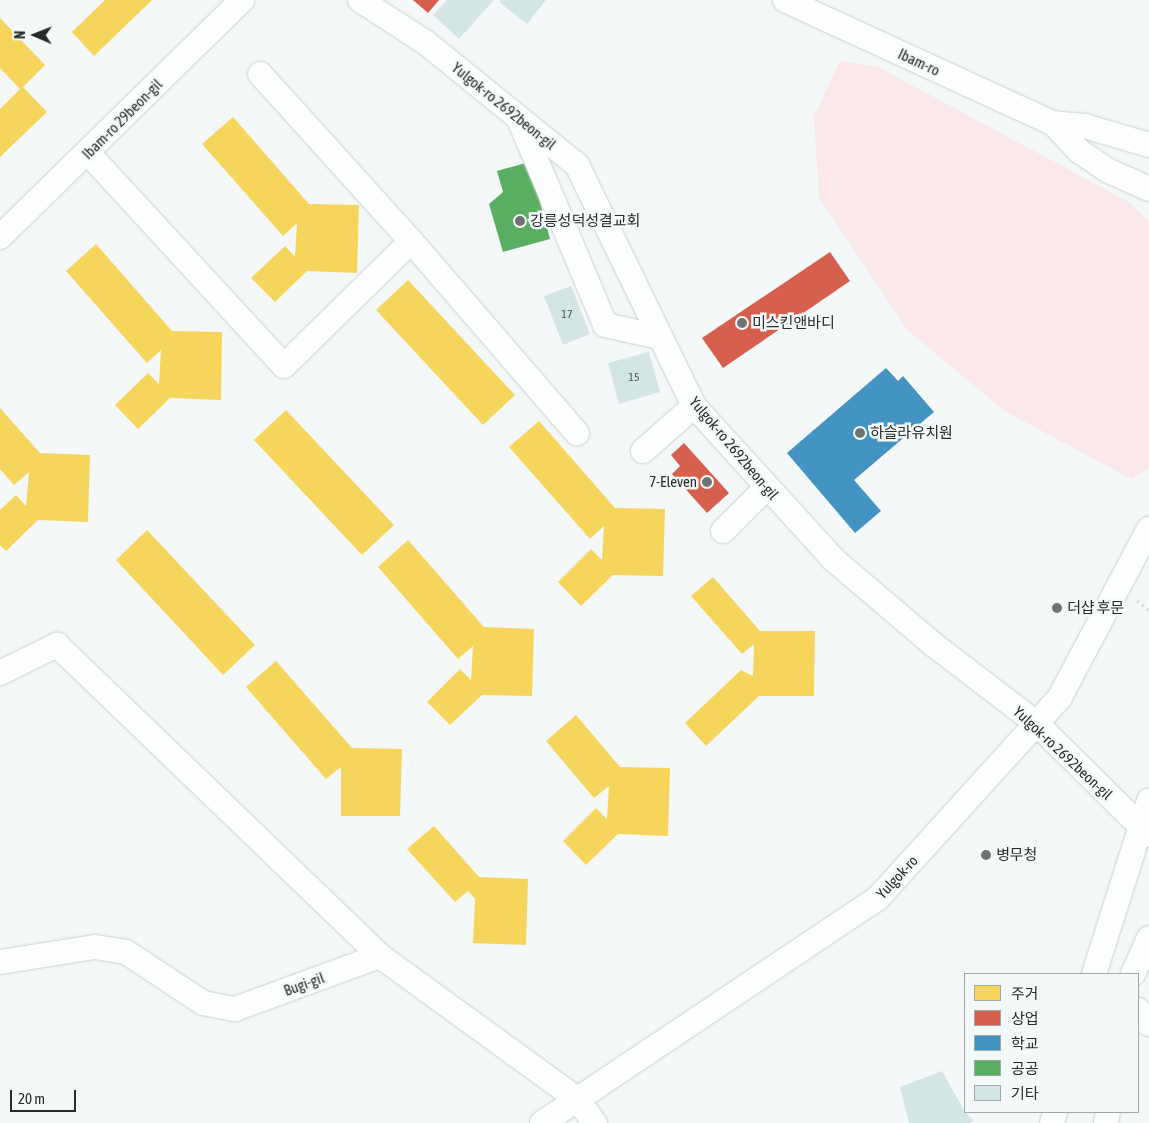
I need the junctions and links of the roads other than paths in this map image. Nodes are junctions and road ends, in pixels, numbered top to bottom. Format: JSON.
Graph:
{"nodes":[{"id":1,"x":242,"y":0,"type":"edge"},
{"id":2,"x":360,"y":0,"type":"edge"},
{"id":3,"x":785,"y":0,"type":"edge"},
{"id":4,"x":260,"y":74,"type":"dead end"},
{"id":5,"x":517,"y":116,"type":"junction"},
{"id":6,"x":1053,"y":123,"type":"junction"},
{"id":7,"x":1144,"y":138,"type":"edge"},
{"id":8,"x":88,"y":153,"type":"junction"},
{"id":9,"x":1149,"y":189,"type":"edge"},
{"id":10,"x":0,"y":237,"type":"edge"},
{"id":11,"x":411,"y":241,"type":"junction"},
{"id":12,"x":659,"y":337,"type":"junction"},
{"id":13,"x":694,"y":406,"type":"junction"},
{"id":14,"x":578,"y":433,"type":"dead end"},
{"id":15,"x":644,"y":451,"type":"dead end"},
{"id":16,"x":766,"y":488,"type":"junction"},
{"id":17,"x":1149,"y":529,"type":"edge"},
{"id":18,"x":723,"y":531,"type":"dead end"},
{"id":19,"x":0,"y":673,"type":"edge"},
{"id":20,"x":1036,"y":723,"type":"junction"},
{"id":21,"x":1149,"y":801,"type":"edge"},
{"id":22,"x":1145,"y":831,"type":"edge"},
{"id":23,"x":1149,"y":938,"type":"edge"},
{"id":24,"x":380,"y":956,"type":"junction"},
{"id":25,"x":0,"y":962,"type":"edge"},
{"id":26,"x":1094,"y":973,"type":"edge"},
{"id":27,"x":1133,"y":973,"type":"edge"},
{"id":28,"x":1139,"y":1011,"type":"edge"},
{"id":29,"x":1149,"y":1024,"type":"edge"},
{"id":30,"x":578,"y":1100,"type":"junction"},
{"id":31,"x":542,"y":1123,"type":"edge"},
{"id":32,"x":595,"y":1123,"type":"edge"}],
"edges":[{"from":1,"to":8,"type":"street","name":"Ibam-ro 29beon-gil"},
{"from":2,"to":5,"type":"street","name":"Yulgok-ro 2692beon-gil"},
{"from":3,"to":6,"type":"street","name":"Ibam-ro"},
{"from":4,"to":11,"type":"street"},
{"from":5,"to":12,"type":"street","name":"Yulgok-ro 2692beon-gil"},
{"from":5,"to":12,"type":"street"},
{"from":6,"to":7,"type":"street"},
{"from":6,"to":9,"type":"street"},
{"from":8,"to":10,"type":"street","name":"Ibam-ro 29beon-gil"},
{"from":8,"to":11,"type":"street"},
{"from":11,"to":14,"type":"street"},
{"from":12,"to":13,"type":"street","name":"Yulgok-ro 2692beon-gil"},
{"from":13,"to":15,"type":"street"},
{"from":13,"to":16,"type":"street","name":"Yulgok-ro 2692beon-gil"},
{"from":16,"to":18,"type":"street"},
{"from":16,"to":20,"type":"street","name":"Yulgok-ro 2692beon-gil"},
{"from":17,"to":20,"type":"street","name":"Yulgok-ro"},
{"from":19,"to":24,"type":"street"},
{"from":20,"to":22,"type":"street","name":"Yulgok-ro 2692beon-gil"},
{"from":20,"to":30,"type":"street","name":"Yulgok-ro"},
{"from":21,"to":22,"type":"street"},
{"from":22,"to":26,"type":"street"},
{"from":23,"to":27,"type":"street"},
{"from":24,"to":25,"type":"street","name":"Bugi-gil"},
{"from":24,"to":30,"type":"street"},
{"from":28,"to":29,"type":"street"},
{"from":30,"to":31,"type":"street","name":"Yulgok-ro"},
{"from":30,"to":32,"type":"street"}]}
